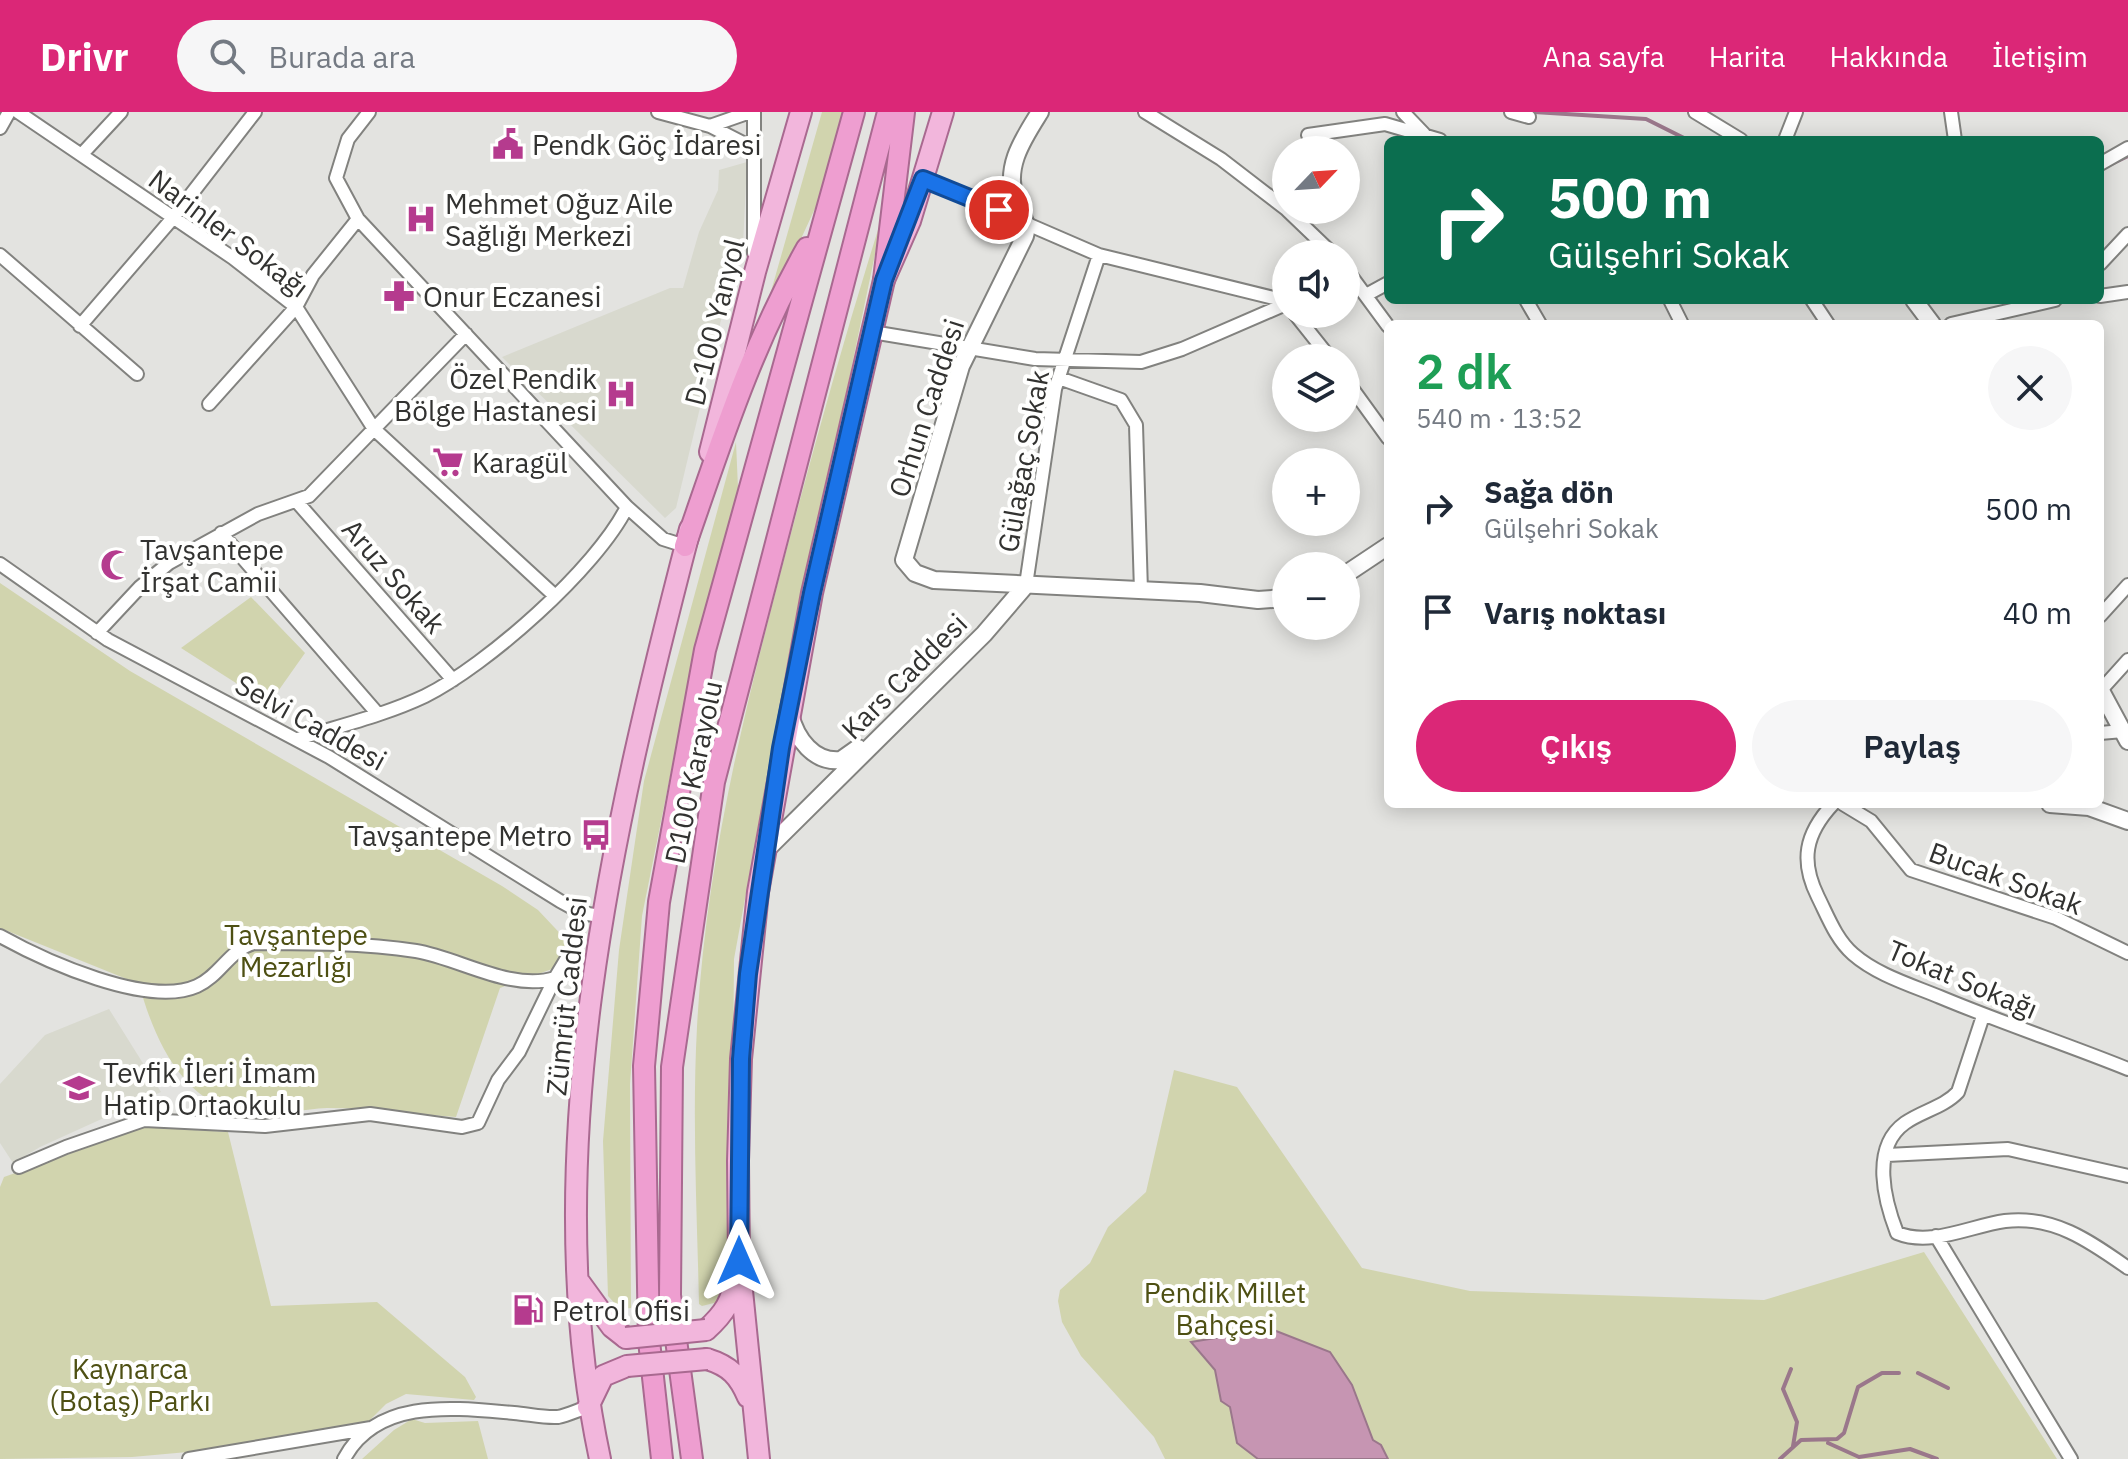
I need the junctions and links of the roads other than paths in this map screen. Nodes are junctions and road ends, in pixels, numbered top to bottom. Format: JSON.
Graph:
{"nodes":[{"id":1,"x":9,"y":112,"type":"edge"},
{"id":2,"x":18,"y":112,"type":"edge"},
{"id":3,"x":121,"y":112,"type":"edge"},
{"id":4,"x":255,"y":112,"type":"edge"},
{"id":5,"x":369,"y":112,"type":"edge"},
{"id":6,"x":658,"y":112,"type":"edge"},
{"id":7,"x":752,"y":112,"type":"edge"},
{"id":8,"x":801,"y":112,"type":"edge"},
{"id":9,"x":854,"y":112,"type":"edge"},
{"id":10,"x":888,"y":112,"type":"edge"},
{"id":11,"x":904,"y":112,"type":"edge"},
{"id":12,"x":931,"y":112,"type":"edge"},
{"id":13,"x":943,"y":112,"type":"edge"},
{"id":14,"x":1040,"y":112,"type":"edge"},
{"id":15,"x":1145,"y":112,"type":"edge"},
{"id":16,"x":1403,"y":112,"type":"edge"},
{"id":17,"x":1511,"y":112,"type":"edge"},
{"id":18,"x":1695,"y":112,"type":"edge"},
{"id":19,"x":1796,"y":112,"type":"edge"},
{"id":20,"x":1951,"y":112,"type":"edge"},
{"id":21,"x":1529,"y":117,"type":"dead end"},
{"id":22,"x":710,"y":126,"type":"junction"},
{"id":23,"x":0,"y":128,"type":"edge"},
{"id":24,"x":1308,"y":135,"type":"dead end"},
{"id":25,"x":1423,"y":136,"type":"edge"},
{"id":26,"x":1425,"y":136,"type":"edge"},
{"id":27,"x":1734,"y":136,"type":"edge"},
{"id":28,"x":1787,"y":136,"type":"edge"},
{"id":29,"x":1954,"y":136,"type":"edge"},
{"id":30,"x":753,"y":148,"type":"junction"},
{"id":31,"x":2128,"y":148,"type":"edge"},
{"id":32,"x":83,"y":153,"type":"junction"},
{"id":33,"x":2104,"y":162,"type":"edge"},
{"id":34,"x":923,"y":179,"type":"junction"},
{"id":35,"x":1272,"y":198,"type":"edge"},
{"id":36,"x":172,"y":219,"type":"junction"},
{"id":37,"x":358,"y":219,"type":"junction"},
{"id":38,"x":823,"y":220,"type":"junction"},
{"id":39,"x":1025,"y":221,"type":"junction"},
{"id":40,"x":1302,"y":224,"type":"edge"},
{"id":41,"x":2128,"y":234,"type":"edge"},
{"id":42,"x":1318,"y":240,"type":"edge"},
{"id":43,"x":0,"y":255,"type":"edge"},
{"id":44,"x":1099,"y":255,"type":"junction"},
{"id":45,"x":2104,"y":260,"type":"edge"},
{"id":46,"x":755,"y":272,"type":"junction"},
{"id":47,"x":884,"y":280,"type":"junction"},
{"id":48,"x":1384,"y":285,"type":"edge"},
{"id":49,"x":1360,"y":287,"type":"edge"},
{"id":50,"x":2128,"y":292,"type":"edge"},
{"id":51,"x":1366,"y":295,"type":"junction"},
{"id":52,"x":2104,"y":295,"type":"edge"},
{"id":53,"x":1272,"y":298,"type":"edge"},
{"id":54,"x":2038,"y":304,"type":"edge"},
{"id":55,"x":296,"y":307,"type":"junction"},
{"id":56,"x":1272,"y":308,"type":"edge"},
{"id":57,"x":1384,"y":320,"type":"edge"},
{"id":58,"x":1968,"y":320,"type":"edge"},
{"id":59,"x":80,"y":326,"type":"junction"},
{"id":60,"x":1306,"y":328,"type":"edge"},
{"id":61,"x":872,"y":332,"type":"junction"},
{"id":62,"x":466,"y":334,"type":"junction"},
{"id":63,"x":1319,"y":344,"type":"edge"},
{"id":64,"x":968,"y":348,"type":"junction"},
{"id":65,"x":1066,"y":359,"type":"junction"},
{"id":66,"x":137,"y":374,"type":"dead end"},
{"id":67,"x":1059,"y":378,"type":"junction"},
{"id":68,"x":1360,"y":399,"type":"edge"},
{"id":69,"x":209,"y":404,"type":"dead end"},
{"id":70,"x":374,"y":429,"type":"junction"},
{"id":71,"x":1384,"y":432,"type":"edge"},
{"id":72,"x":298,"y":503,"type":"junction"},
{"id":73,"x":627,"y":507,"type":"junction"},
{"id":74,"x":221,"y":533,"type":"junction"},
{"id":75,"x":685,"y":546,"type":"junction"},
{"id":76,"x":1384,"y":549,"type":"edge"},
{"id":77,"x":1384,"y":559,"type":"edge"},
{"id":78,"x":0,"y":564,"type":"edge"},
{"id":79,"x":1360,"y":565,"type":"edge"},
{"id":80,"x":1360,"y":575,"type":"edge"},
{"id":81,"x":1026,"y":585,"type":"junction"},
{"id":82,"x":2128,"y":585,"type":"edge"},
{"id":83,"x":1141,"y":591,"type":"junction"},
{"id":84,"x":1178,"y":593,"type":"junction"},
{"id":85,"x":554,"y":595,"type":"junction"},
{"id":86,"x":1272,"y":599,"type":"edge"},
{"id":87,"x":1272,"y":605,"type":"edge"},
{"id":88,"x":1001,"y":612,"type":"junction"},
{"id":89,"x":2104,"y":612,"type":"edge"},
{"id":90,"x":97,"y":633,"type":"junction"},
{"id":91,"x":2128,"y":660,"type":"edge"},
{"id":92,"x":453,"y":680,"type":"junction"},
{"id":93,"x":2104,"y":686,"type":"edge"},
{"id":94,"x":2104,"y":697,"type":"edge"},
{"id":95,"x":789,"y":708,"type":"junction"},
{"id":96,"x":377,"y":713,"type":"junction"},
{"id":97,"x":2104,"y":733,"type":"edge"},
{"id":98,"x":2125,"y":736,"type":"edge"},
{"id":99,"x":298,"y":739,"type":"junction"},
{"id":100,"x":1830,"y":808,"type":"edge"},
{"id":101,"x":1850,"y":808,"type":"edge"},
{"id":102,"x":2092,"y":808,"type":"edge"},
{"id":103,"x":2128,"y":821,"type":"edge"},
{"id":104,"x":765,"y":851,"type":"junction"},
{"id":105,"x":591,"y":914,"type":"junction"},
{"id":106,"x":0,"y":936,"type":"edge"},
{"id":107,"x":2128,"y":953,"type":"edge"},
{"id":108,"x":555,"y":978,"type":"junction"},
{"id":109,"x":1983,"y":1016,"type":"junction"},
{"id":110,"x":2128,"y":1069,"type":"edge"},
{"id":111,"x":1887,"y":1155,"type":"junction"},
{"id":112,"x":19,"y":1167,"type":"dead end"},
{"id":113,"x":2128,"y":1176,"type":"edge"},
{"id":114,"x":1936,"y":1236,"type":"junction"},
{"id":115,"x":739,"y":1261,"type":"junction"},
{"id":116,"x":2128,"y":1268,"type":"edge"},
{"id":117,"x":577,"y":1279,"type":"junction"},
{"id":118,"x":588,"y":1407,"type":"junction"},
{"id":119,"x":755,"y":1412,"type":"junction"},
{"id":120,"x":373,"y":1428,"type":"junction"},
{"id":121,"x":189,"y":1459,"type":"edge"},
{"id":122,"x":344,"y":1459,"type":"edge"},
{"id":123,"x":600,"y":1459,"type":"edge"},
{"id":124,"x":662,"y":1459,"type":"edge"},
{"id":125,"x":692,"y":1459,"type":"edge"},
{"id":126,"x":759,"y":1459,"type":"edge"},
{"id":127,"x":2071,"y":1459,"type":"edge"}],
"edges":[{"from":1,"to":23,"type":"street"},
{"from":2,"to":32,"type":"street","name":"Narinler Sokağı"},
{"from":3,"to":32,"type":"street"},
{"from":4,"to":36,"type":"street"},
{"from":5,"to":37,"type":"street"},
{"from":6,"to":22,"type":"street"},
{"from":7,"to":22,"type":"street"},
{"from":7,"to":30,"type":"street"},
{"from":8,"to":46,"type":"main road","name":"D-100 Yanyol"},
{"from":9,"to":38,"type":"highway","name":"D100 Karayolu"},
{"from":10,"to":125,"type":"highway","name":"D100 Karayolu"},
{"from":11,"to":47,"type":"highway"},
{"from":12,"to":47,"type":"main road"},
{"from":13,"to":34,"type":"main road"},
{"from":14,"to":39,"type":"street"},
{"from":15,"to":35,"type":"street"},
{"from":16,"to":26,"type":"street"},
{"from":17,"to":21,"type":"street"},
{"from":18,"to":27,"type":"street"},
{"from":19,"to":28,"type":"street"},
{"from":20,"to":29,"type":"street"},
{"from":22,"to":30,"type":"street"},
{"from":24,"to":25,"type":"street"},
{"from":30,"to":46,"type":"street"},
{"from":31,"to":33,"type":"street"},
{"from":32,"to":36,"type":"street","name":"Narinler Sokağı"},
{"from":34,"to":39,"type":"street"},
{"from":34,"to":47,"type":"main road"},
{"from":36,"to":55,"type":"street","name":"Narinler Sokağı"},
{"from":36,"to":59,"type":"street"},
{"from":37,"to":55,"type":"street"},
{"from":37,"to":62,"type":"street"},
{"from":38,"to":75,"type":"highway"},
{"from":38,"to":124,"type":"highway","name":"D100 Karayolu"},
{"from":39,"to":44,"type":"street"},
{"from":39,"to":64,"type":"street","name":"Orhun Caddesi"},
{"from":40,"to":42,"type":"street"},
{"from":41,"to":45,"type":"street"},
{"from":43,"to":59,"type":"street"},
{"from":44,"to":53,"type":"street"},
{"from":44,"to":65,"type":"street","name":"Gülağaç Sokak"},
{"from":46,"to":75,"type":"main road","name":"D-100 Yanyol"},
{"from":47,"to":61,"type":"main road"},
{"from":48,"to":51,"type":"street"},
{"from":49,"to":51,"type":"street"},
{"from":50,"to":52,"type":"street"},
{"from":51,"to":57,"type":"street"},
{"from":54,"to":58,"type":"street"},
{"from":55,"to":69,"type":"street"},
{"from":55,"to":70,"type":"street","name":"Narinler Sokağı"},
{"from":56,"to":65,"type":"street"},
{"from":59,"to":66,"type":"street"},
{"from":60,"to":63,"type":"street"},
{"from":61,"to":64,"type":"street"},
{"from":61,"to":95,"type":"main road"},
{"from":62,"to":70,"type":"street"},
{"from":62,"to":73,"type":"street"},
{"from":64,"to":65,"type":"street"},
{"from":64,"to":81,"type":"street","name":"Orhun Caddesi"},
{"from":65,"to":67,"type":"street","name":"Gülağaç Sokak"},
{"from":67,"to":81,"type":"street","name":"Gülağaç Sokak"},
{"from":67,"to":83,"type":"street"},
{"from":68,"to":71,"type":"street"},
{"from":70,"to":72,"type":"street"},
{"from":70,"to":85,"type":"street","name":"Narinler Sokağı"},
{"from":72,"to":74,"type":"street"},
{"from":72,"to":92,"type":"street","name":"Aruz Sokak"},
{"from":73,"to":75,"type":"street"},
{"from":73,"to":85,"type":"street"},
{"from":74,"to":90,"type":"street"},
{"from":74,"to":96,"type":"street"},
{"from":75,"to":105,"type":"main road","name":"Zümrüt Caddesi"},
{"from":76,"to":79,"type":"street"},
{"from":77,"to":80,"type":"street"},
{"from":78,"to":90,"type":"street","name":"Selvi Caddesi"},
{"from":81,"to":83,"type":"street"},
{"from":81,"to":88,"type":"street"},
{"from":82,"to":89,"type":"street"},
{"from":83,"to":84,"type":"street"},
{"from":84,"to":86,"type":"street"},
{"from":84,"to":87,"type":"street"},
{"from":85,"to":92,"type":"street"},
{"from":88,"to":95,"type":"street","name":"Kars Caddesi"},
{"from":88,"to":104,"type":"street","name":"Kars Caddesi"},
{"from":90,"to":99,"type":"street","name":"Selvi Caddesi"},
{"from":91,"to":93,"type":"street"},
{"from":92,"to":96,"type":"street"},
{"from":94,"to":98,"type":"street"},
{"from":95,"to":104,"type":"main road"},
{"from":96,"to":99,"type":"street"},
{"from":97,"to":98,"type":"street"},
{"from":99,"to":105,"type":"street","name":"Selvi Caddesi"},
{"from":100,"to":109,"type":"street","name":"Tokat Sokağı"},
{"from":101,"to":107,"type":"street","name":"Bucak Sokak"},
{"from":102,"to":103,"type":"street"},
{"from":104,"to":115,"type":"main road"},
{"from":105,"to":108,"type":"street"},
{"from":105,"to":117,"type":"main road","name":"Zümrüt Caddesi"},
{"from":106,"to":108,"type":"street"},
{"from":108,"to":112,"type":"street"},
{"from":109,"to":110,"type":"street","name":"Tokat Sokağı"},
{"from":109,"to":111,"type":"street"},
{"from":111,"to":113,"type":"street"},
{"from":111,"to":114,"type":"street"},
{"from":114,"to":116,"type":"street"},
{"from":114,"to":127,"type":"street"},
{"from":115,"to":117,"type":"main road","bridge":true},
{"from":115,"to":119,"type":"main road"},
{"from":117,"to":118,"type":"main road","name":"Zümrüt Caddesi"},
{"from":118,"to":119,"type":"main road","bridge":true},
{"from":118,"to":120,"type":"street"},
{"from":118,"to":123,"type":"main road","name":"Zümrüt Caddesi"},
{"from":119,"to":126,"type":"main road"},
{"from":120,"to":121,"type":"street"},
{"from":120,"to":122,"type":"street"}]}
